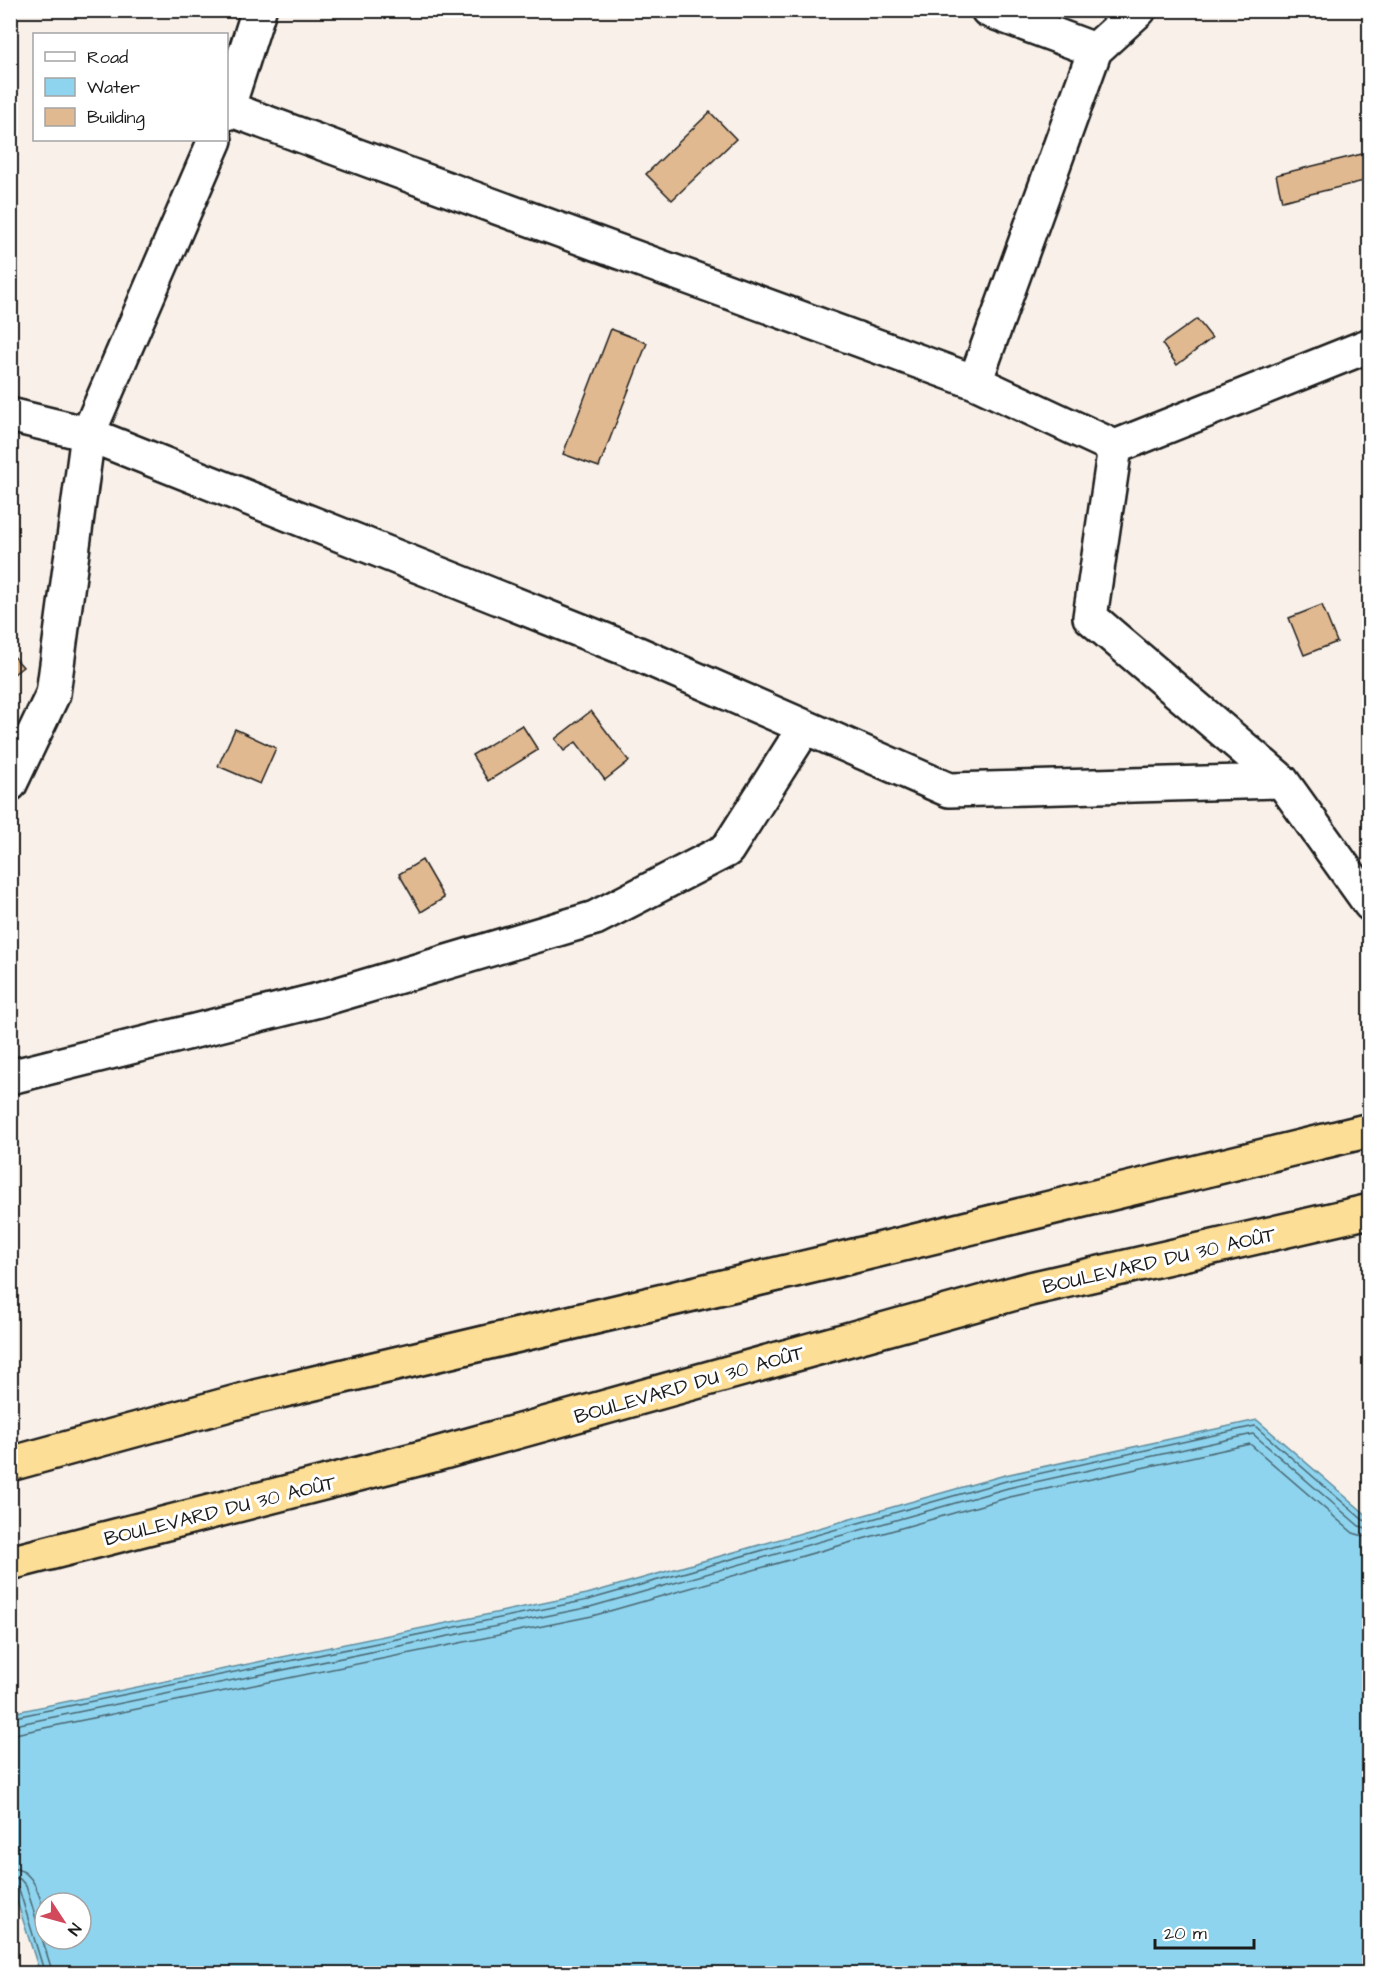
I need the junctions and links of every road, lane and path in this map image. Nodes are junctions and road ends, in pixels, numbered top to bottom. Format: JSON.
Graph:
{"nodes":[{"id":1,"x":259,"y":10,"type":"edge"},
{"id":2,"x":988,"y":10,"type":"edge"},
{"id":3,"x":1139,"y":10,"type":"edge"},
{"id":4,"x":1095,"y":50,"type":"junction"},
{"id":5,"x":228,"y":108,"type":"edge"},
{"id":6,"x":228,"y":111,"type":"edge"},
{"id":7,"x":215,"y":141,"type":"edge"},
{"id":8,"x":1370,"y":345,"type":"edge"},
{"id":9,"x":975,"y":382,"type":"junction"},
{"id":10,"x":10,"y":415,"type":"edge"},
{"id":11,"x":88,"y":434,"type":"junction"},
{"id":12,"x":1115,"y":447,"type":"junction"},
{"id":13,"x":805,"y":727,"type":"junction"},
{"id":14,"x":1282,"y":781,"type":"junction"},
{"id":15,"x":10,"y":784,"type":"edge"},
{"id":16,"x":1370,"y":904,"type":"edge"},
{"id":17,"x":10,"y":1077,"type":"edge"},
{"id":18,"x":1370,"y":1130,"type":"edge"},
{"id":19,"x":1370,"y":1211,"type":"edge"},
{"id":20,"x":10,"y":1464,"type":"edge"},
{"id":21,"x":10,"y":1563,"type":"edge"}],
"edges":[{"from":1,"to":5,"type":"street"},
{"from":2,"to":4,"type":"street"},
{"from":3,"to":4,"type":"street"},
{"from":4,"to":9,"type":"street"},
{"from":6,"to":9,"type":"street"},
{"from":7,"to":11,"type":"street"},
{"from":8,"to":12,"type":"street"},
{"from":9,"to":12,"type":"street"},
{"from":10,"to":11,"type":"street"},
{"from":11,"to":13,"type":"street"},
{"from":11,"to":15,"type":"street"},
{"from":12,"to":14,"type":"street"},
{"from":13,"to":14,"type":"street"},
{"from":13,"to":17,"type":"street"},
{"from":14,"to":16,"type":"street"},
{"from":18,"to":20,"type":"highway"},
{"from":19,"to":21,"type":"highway","name":"BOULEVARD DU 30 AOÛT"}]}
